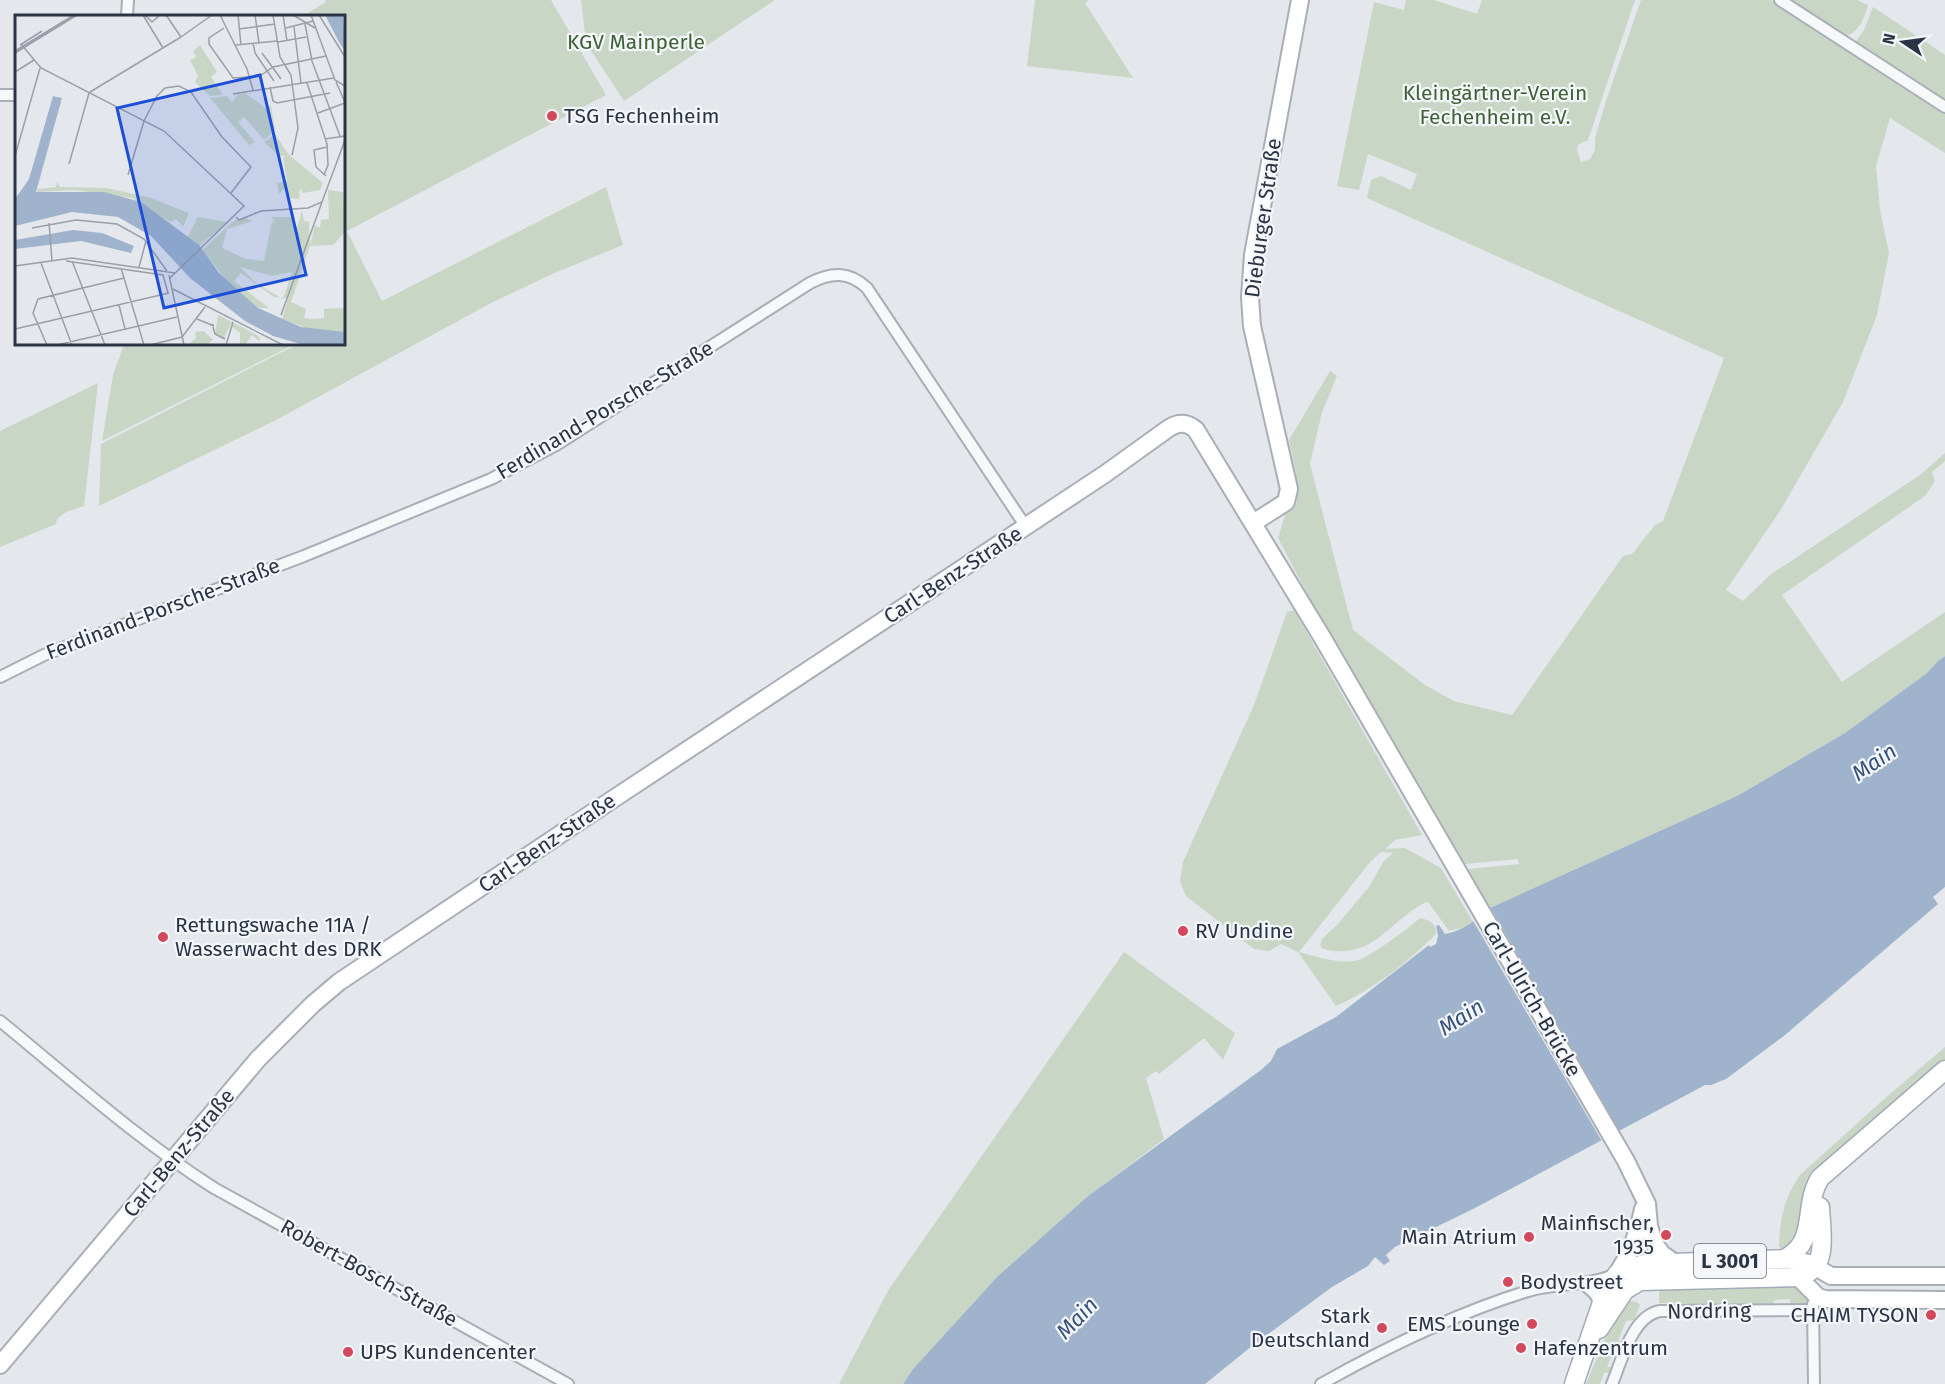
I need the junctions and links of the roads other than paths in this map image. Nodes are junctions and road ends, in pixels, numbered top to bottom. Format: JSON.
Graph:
{"nodes":[{"id":1,"x":128,"y":0,"type":"edge"},
{"id":2,"x":1300,"y":0,"type":"edge"},
{"id":3,"x":1780,"y":0,"type":"edge"},
{"id":4,"x":127,"y":15,"type":"edge"},
{"id":5,"x":1945,"y":107,"type":"edge"},
{"id":6,"x":1253,"y":523,"type":"junction"},
{"id":7,"x":1026,"y":526,"type":"junction"},
{"id":8,"x":0,"y":677,"type":"edge"},
{"id":9,"x":0,"y":1021,"type":"edge"},
{"id":10,"x":1945,"y":1070,"type":"edge"},
{"id":11,"x":172,"y":1161,"type":"junction"},
{"id":12,"x":1834,"y":1166,"type":"junction"},
{"id":13,"x":1644,"y":1197,"type":"junction"},
{"id":14,"x":1648,"y":1226,"type":"junction"},
{"id":15,"x":1809,"y":1228,"type":"junction"},
{"id":16,"x":1785,"y":1259,"type":"junction"},
{"id":17,"x":1675,"y":1263,"type":"junction"},
{"id":18,"x":1637,"y":1267,"type":"junction"},
{"id":19,"x":1813,"y":1271,"type":"junction"},
{"id":20,"x":1617,"y":1274,"type":"junction"},
{"id":21,"x":1945,"y":1276,"type":"edge"},
{"id":22,"x":1584,"y":1284,"type":"junction"},
{"id":23,"x":1813,"y":1292,"type":"junction"},
{"id":24,"x":1945,"y":1300,"type":"edge"},
{"id":25,"x":1600,"y":1304,"type":"junction"},
{"id":26,"x":1813,"y":1310,"type":"junction"},
{"id":27,"x":1587,"y":1349,"type":"junction"},
{"id":28,"x":0,"y":1365,"type":"edge"},
{"id":29,"x":568,"y":1384,"type":"edge"},
{"id":30,"x":1322,"y":1384,"type":"edge"},
{"id":31,"x":1574,"y":1384,"type":"edge"},
{"id":32,"x":1612,"y":1384,"type":"edge"},
{"id":33,"x":1814,"y":1384,"type":"edge"}],
"edges":[{"from":1,"to":4,"type":"street"},
{"from":2,"to":6,"type":"main road","name":"Dieburger Straße"},
{"from":3,"to":5,"type":"street"},
{"from":6,"to":7,"type":"main road","name":"Carl-Benz-Straße","number":"L 3001"},
{"from":6,"to":13,"type":"main road","name":"Carl-Ulrich-Brücke","number":"L 3001"},
{"from":7,"to":8,"type":"street","name":"Ferdinand-Porsche-Straße"},
{"from":7,"to":11,"type":"main road","name":"Carl-Benz-Straße","number":"L 3001"},
{"from":9,"to":11,"type":"street"},
{"from":10,"to":12,"type":"main road"},
{"from":11,"to":28,"type":"main road","name":"Carl-Benz-Straße","number":"L 3001"},
{"from":11,"to":29,"type":"street","name":"Robert-Bosch-Straße"},
{"from":12,"to":15,"type":"main road"},
{"from":12,"to":19,"type":"main road"},
{"from":13,"to":14,"type":"main road","number":"L 3001"},
{"from":13,"to":18,"type":"main road"},
{"from":14,"to":17,"type":"main road","number":"L 3001"},
{"from":14,"to":18,"type":"main road"},
{"from":15,"to":16,"type":"main road"},
{"from":15,"to":19,"type":"main road"},
{"from":16,"to":17,"type":"main road","number":"L 3001"},
{"from":16,"to":19,"type":"main road","number":"L 3001"},
{"from":17,"to":18,"type":"main road"},
{"from":18,"to":19,"type":"main road"},
{"from":18,"to":20,"type":"main road"},
{"from":18,"to":27,"type":"main road"},
{"from":19,"to":21,"type":"main road","number":"L 3001"},
{"from":19,"to":23,"type":"main road"},
{"from":19,"to":23,"type":"main road"},
{"from":20,"to":22,"type":"street"},
{"from":20,"to":25,"type":"main road"},
{"from":22,"to":25,"type":"street"},
{"from":22,"to":30,"type":"street"},
{"from":23,"to":24,"type":"main road"},
{"from":23,"to":26,"type":"street"},
{"from":25,"to":27,"type":"main road"},
{"from":26,"to":32,"type":"street","name":"Nordring"},
{"from":26,"to":33,"type":"street"},
{"from":27,"to":31,"type":"main road"}]}
